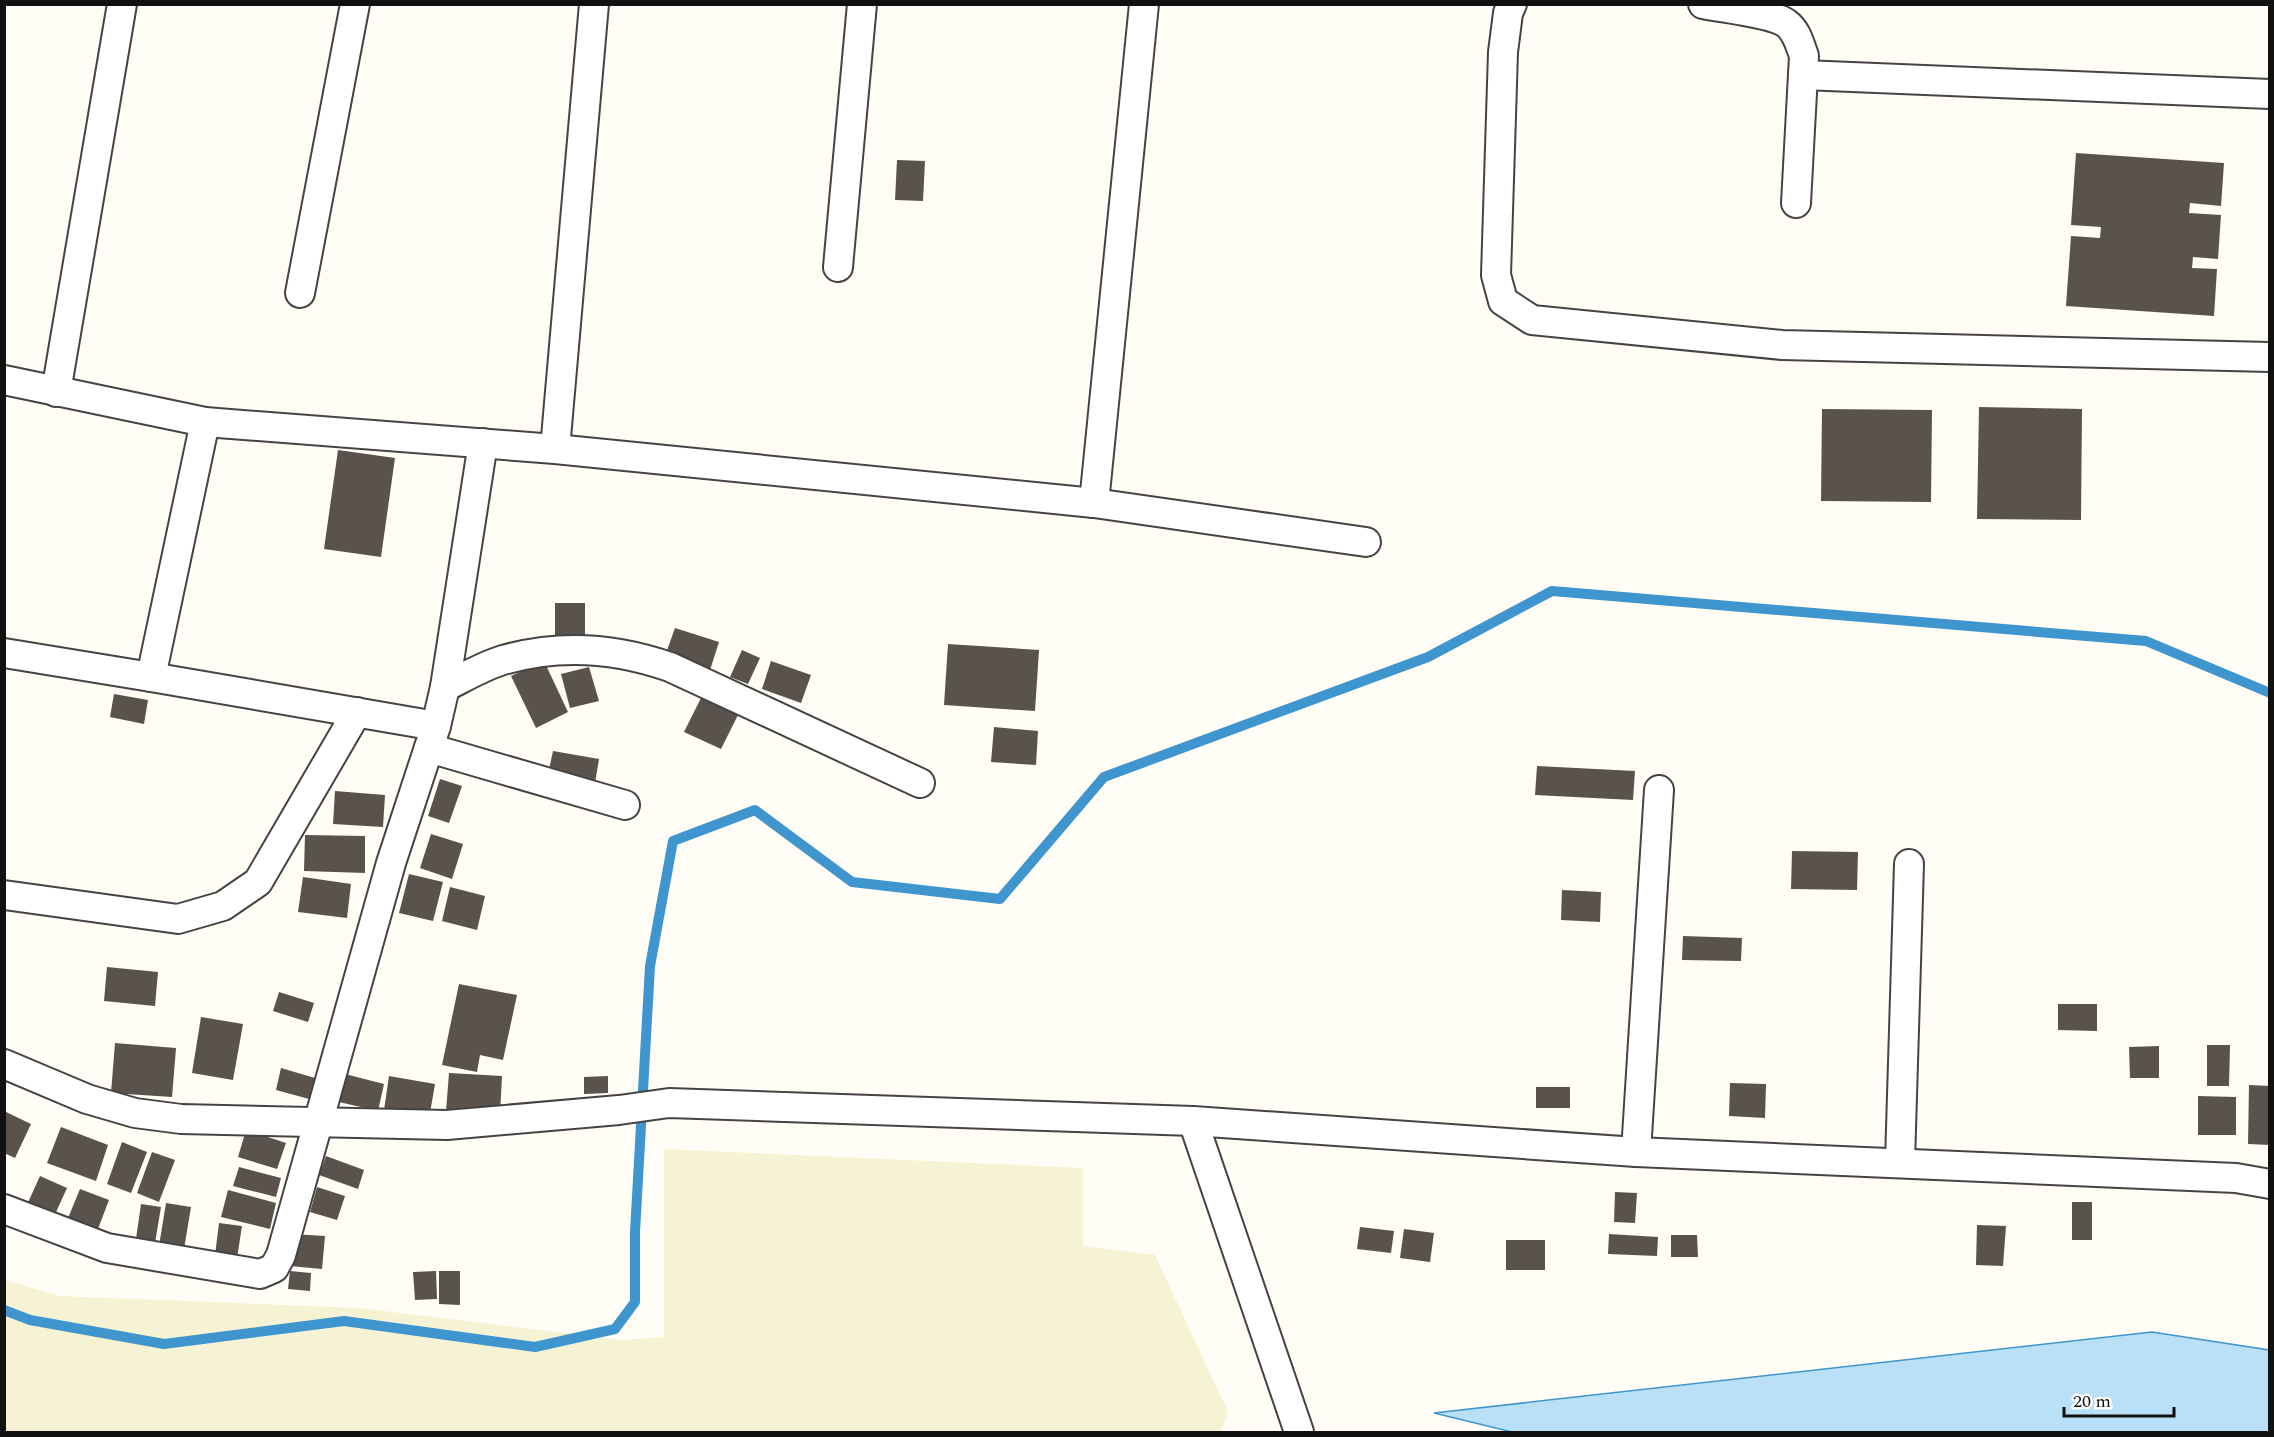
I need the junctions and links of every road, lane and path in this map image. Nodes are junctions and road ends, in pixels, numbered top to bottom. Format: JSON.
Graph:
{"nodes":[{"id":1,"x":122,"y":4,"type":"edge"},
{"id":2,"x":355,"y":4,"type":"edge"},
{"id":3,"x":594,"y":4,"type":"edge"},
{"id":4,"x":862,"y":4,"type":"edge"},
{"id":5,"x":1144,"y":4,"type":"edge"},
{"id":6,"x":1512,"y":4,"type":"edge"},
{"id":7,"x":1703,"y":4,"type":"edge"},
{"id":8,"x":1803,"y":75,"type":"junction"},
{"id":9,"x":2270,"y":94,"type":"edge"},
{"id":10,"x":1796,"y":203,"type":"dead end"},
{"id":11,"x":838,"y":267,"type":"dead end"},
{"id":12,"x":300,"y":293,"type":"dead end"},
{"id":13,"x":2270,"y":357,"type":"edge"},
{"id":14,"x":4,"y":380,"type":"edge"},
{"id":15,"x":56,"y":392,"type":"junction"},
{"id":16,"x":205,"y":422,"type":"junction"},
{"id":17,"x":483,"y":443,"type":"junction"},
{"id":18,"x":555,"y":449,"type":"junction"},
{"id":19,"x":1094,"y":503,"type":"junction"},
{"id":20,"x":1366,"y":542,"type":"dead end"},
{"id":21,"x":4,"y":653,"type":"edge"},
{"id":22,"x":151,"y":677,"type":"junction"},
{"id":23,"x":445,"y":687,"type":"junction"},
{"id":24,"x":357,"y":712,"type":"junction"},
{"id":25,"x":433,"y":737,"type":"junction"},
{"id":26,"x":920,"y":783,"type":"dead end"},
{"id":27,"x":1659,"y":790,"type":"dead end"},
{"id":28,"x":625,"y":805,"type":"dead end"},
{"id":29,"x":1909,"y":864,"type":"dead end"},
{"id":30,"x":4,"y":895,"type":"edge"},
{"id":31,"x":4,"y":1064,"type":"edge"},
{"id":32,"x":1192,"y":1121,"type":"junction"},
{"id":33,"x":317,"y":1122,"type":"junction"},
{"id":34,"x":1636,"y":1152,"type":"junction"},
{"id":35,"x":1900,"y":1162,"type":"junction"},
{"id":36,"x":2270,"y":1184,"type":"edge"},
{"id":37,"x":4,"y":1209,"type":"edge"},
{"id":38,"x":1299,"y":1432,"type":"edge"}],
"edges":[{"from":1,"to":15,"type":"street"},
{"from":2,"to":12,"type":"street"},
{"from":3,"to":18,"type":"street"},
{"from":4,"to":11,"type":"street"},
{"from":5,"to":19,"type":"street"},
{"from":6,"to":13,"type":"street"},
{"from":7,"to":8,"type":"street"},
{"from":8,"to":9,"type":"street"},
{"from":8,"to":10,"type":"street"},
{"from":14,"to":15,"type":"street"},
{"from":15,"to":16,"type":"street"},
{"from":16,"to":17,"type":"street"},
{"from":16,"to":22,"type":"street"},
{"from":17,"to":18,"type":"street"},
{"from":17,"to":23,"type":"street"},
{"from":18,"to":19,"type":"street"},
{"from":19,"to":20,"type":"street"},
{"from":21,"to":22,"type":"street"},
{"from":22,"to":24,"type":"street"},
{"from":23,"to":25,"type":"street"},
{"from":23,"to":26,"type":"street"},
{"from":24,"to":25,"type":"street"},
{"from":24,"to":30,"type":"street"},
{"from":25,"to":28,"type":"street"},
{"from":25,"to":33,"type":"street"},
{"from":27,"to":34,"type":"street"},
{"from":29,"to":35,"type":"street"},
{"from":31,"to":33,"type":"street"},
{"from":32,"to":33,"type":"street"},
{"from":32,"to":34,"type":"street"},
{"from":32,"to":38,"type":"street"},
{"from":33,"to":37,"type":"street"},
{"from":34,"to":35,"type":"street"},
{"from":35,"to":36,"type":"street"}]}
